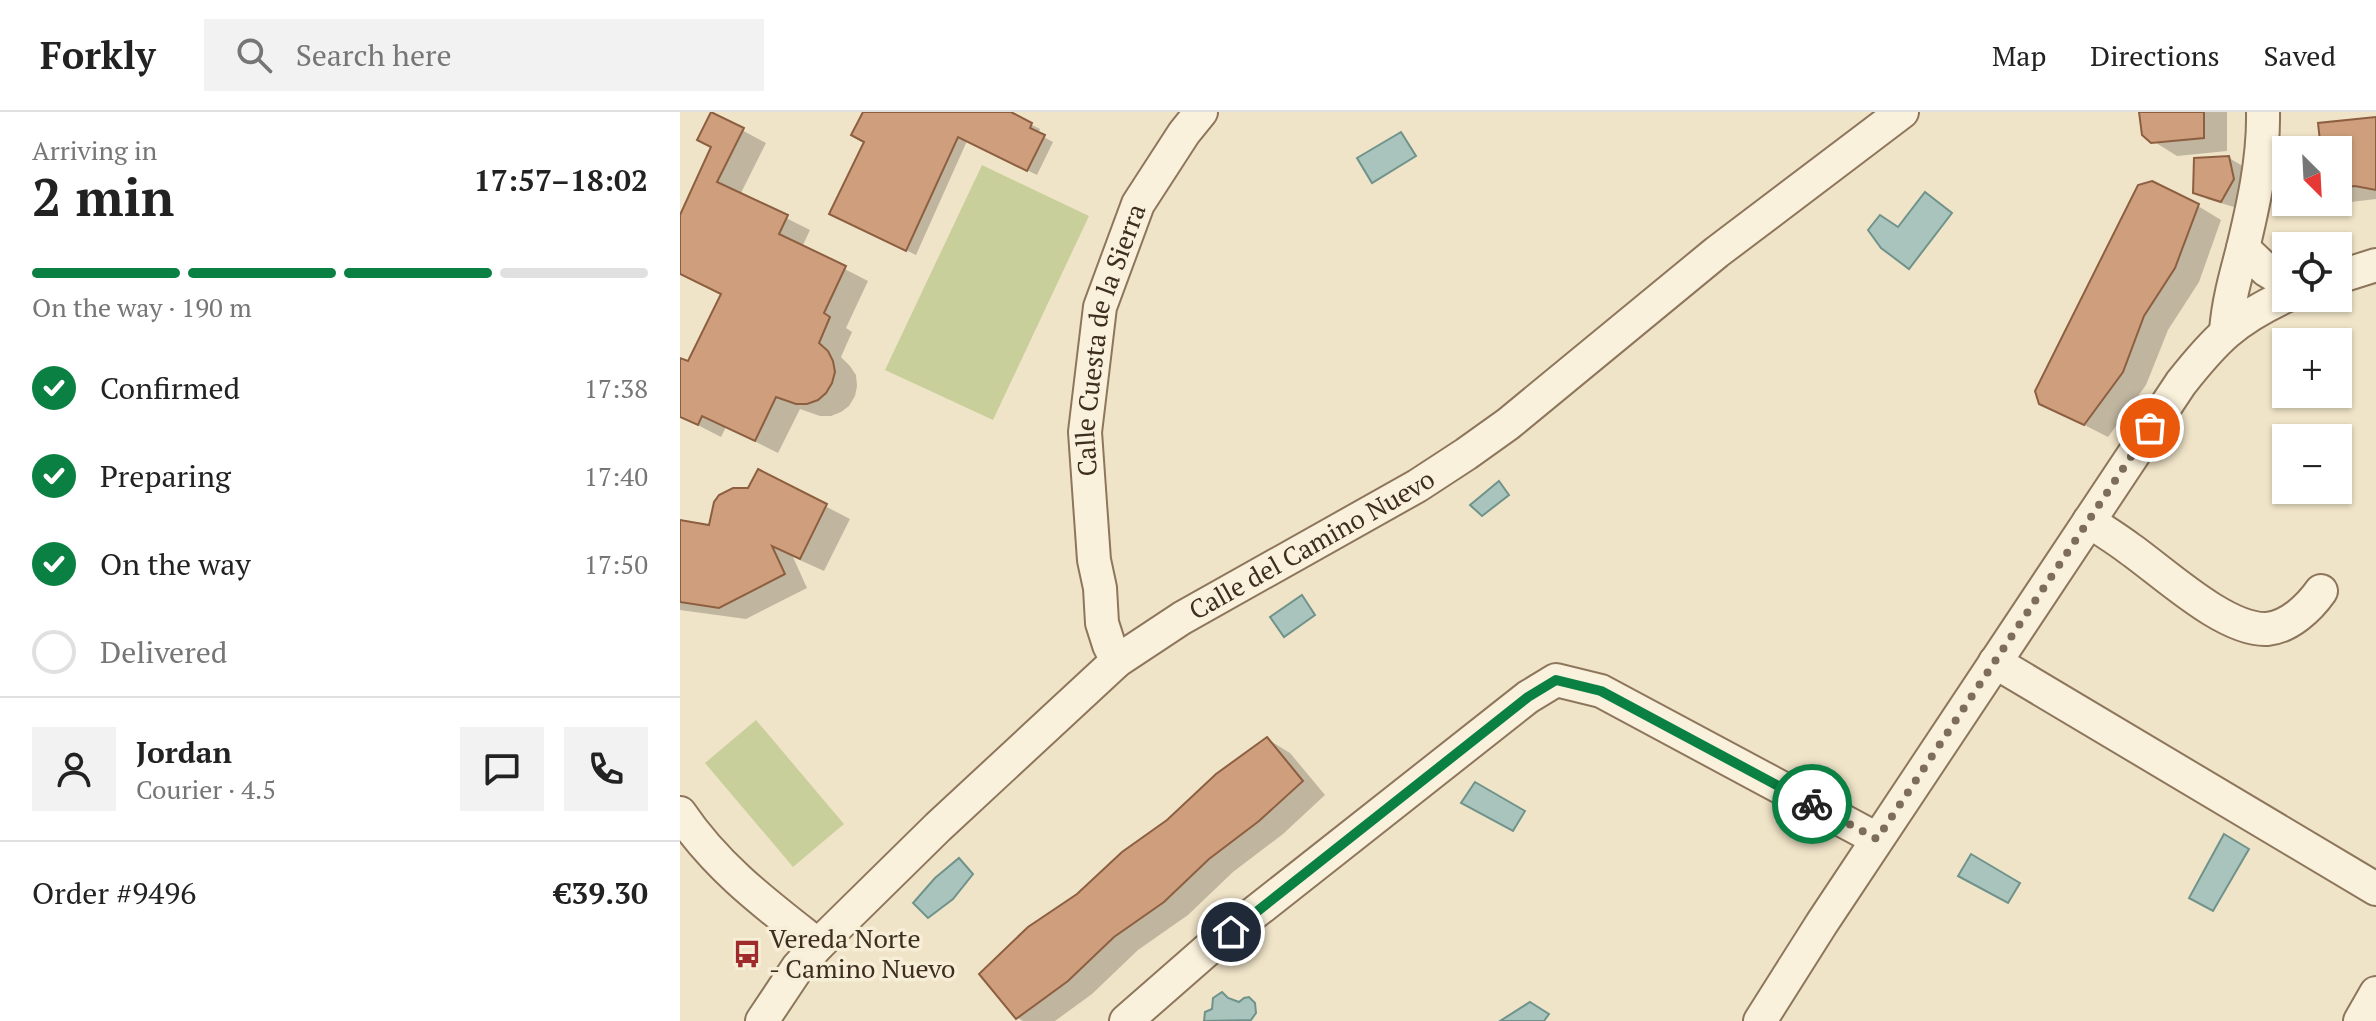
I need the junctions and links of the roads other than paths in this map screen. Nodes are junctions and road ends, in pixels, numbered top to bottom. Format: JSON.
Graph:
{"nodes":[{"id":1,"x":1201,"y":112,"type":"edge"},
{"id":2,"x":1902,"y":112,"type":"edge"},
{"id":3,"x":2263,"y":112,"type":"edge"},
{"id":4,"x":2243,"y":248,"type":"junction"},
{"id":5,"x":2376,"y":265,"type":"edge"},
{"id":6,"x":2352,"y":273,"type":"edge"},
{"id":7,"x":2272,"y":274,"type":"edge"},
{"id":8,"x":2272,"y":302,"type":"edge"},
{"id":9,"x":2226,"y":331,"type":"junction"},
{"id":10,"x":2089,"y":521,"type":"junction"},
{"id":11,"x":2321,"y":591,"type":"dead end"},
{"id":12,"x":1128,"y":653,"type":"junction"},
{"id":13,"x":1995,"y":662,"type":"junction"},
{"id":14,"x":680,"y":813,"type":"edge"},
{"id":15,"x":1877,"y":839,"type":"junction"},
{"id":16,"x":2376,"y":889,"type":"edge"},
{"id":17,"x":818,"y":945,"type":"junction"},
{"id":18,"x":2376,"y":993,"type":"edge"},
{"id":19,"x":762,"y":1021,"type":"edge"},
{"id":20,"x":1126,"y":1021,"type":"edge"},
{"id":21,"x":1760,"y":1021,"type":"edge"},
{"id":22,"x":2360,"y":1021,"type":"edge"}],
"edges":[{"from":1,"to":12,"type":"street","name":"Calle Cuesta de la Sierra"},
{"from":2,"to":12,"type":"street","name":"Calle del Camino Nuevo"},
{"from":3,"to":4,"type":"street"},
{"from":4,"to":7,"type":"street"},
{"from":4,"to":9,"type":"street"},
{"from":5,"to":6,"type":"street"},
{"from":8,"to":9,"type":"street"},
{"from":9,"to":10,"type":"street"},
{"from":10,"to":11,"type":"street"},
{"from":10,"to":13,"type":"street"},
{"from":12,"to":17,"type":"street","name":"Calle del Camino Nuevo"},
{"from":13,"to":15,"type":"street"},
{"from":13,"to":16,"type":"street"},
{"from":14,"to":17,"type":"street"},
{"from":15,"to":20,"type":"street"},
{"from":15,"to":21,"type":"street"},
{"from":17,"to":19,"type":"street","name":"Calle del Camino Nuevo"},
{"from":18,"to":22,"type":"street"}]}
